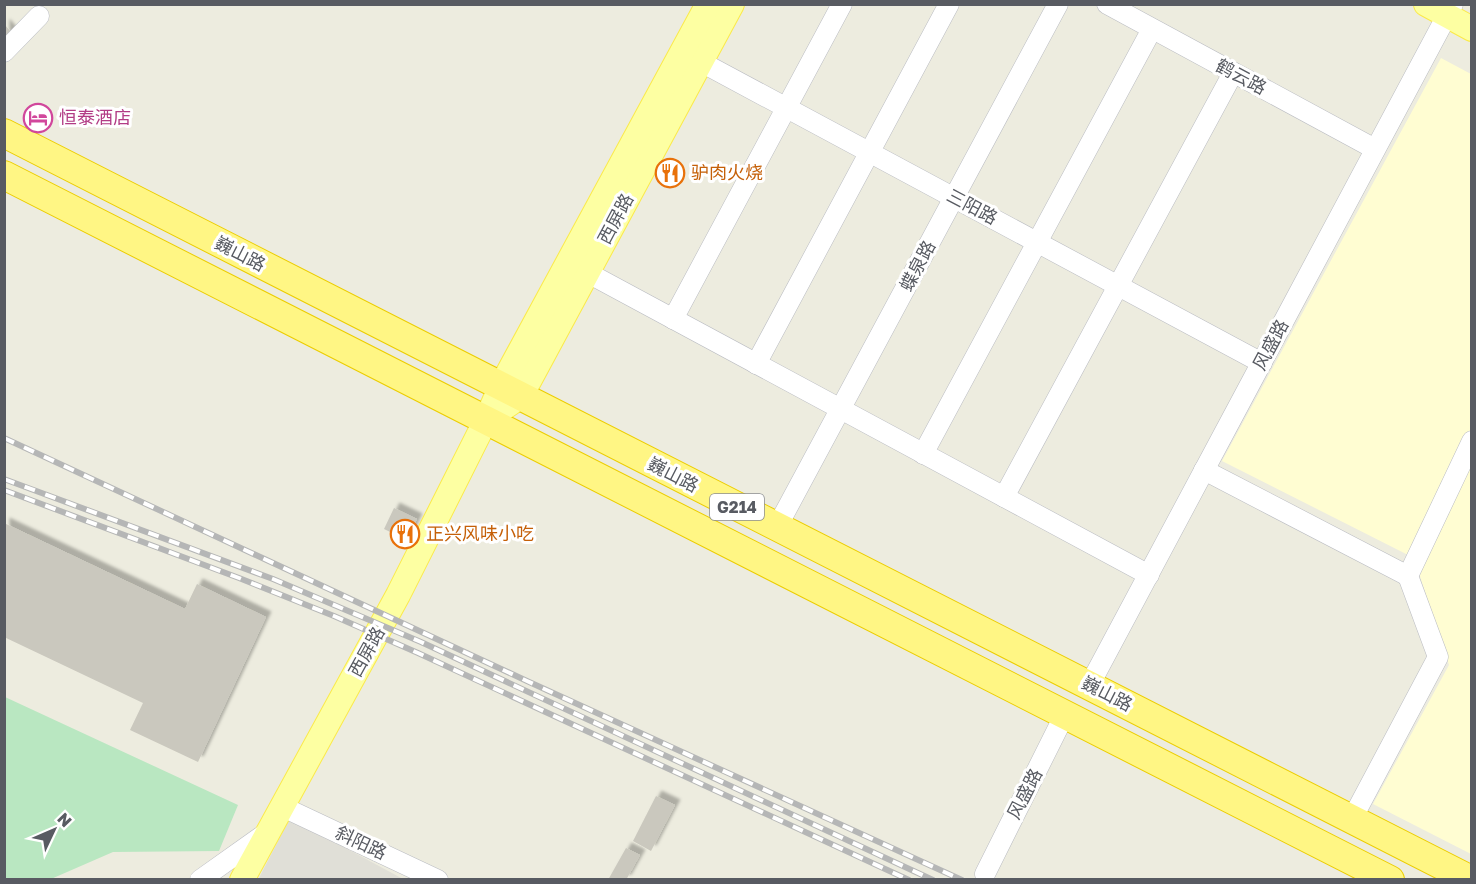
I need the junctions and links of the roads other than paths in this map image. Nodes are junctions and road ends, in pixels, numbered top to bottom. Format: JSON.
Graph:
{"nodes":[{"id":1,"x":708,"y":4,"type":"edge"},
{"id":2,"x":732,"y":4,"type":"edge"},
{"id":3,"x":842,"y":4,"type":"edge"},
{"id":4,"x":949,"y":4,"type":"edge"},
{"id":5,"x":1058,"y":4,"type":"edge"},
{"id":6,"x":1107,"y":4,"type":"edge"},
{"id":7,"x":1442,"y":8,"type":"edge"},
{"id":8,"x":39,"y":16,"type":"dead end"},
{"id":9,"x":1152,"y":29,"type":"junction"},
{"id":10,"x":1472,"y":29,"type":"edge"},
{"id":11,"x":4,"y":52,"type":"edge"},
{"id":12,"x":692,"y":57,"type":"junction"},
{"id":13,"x":1233,"y":72,"type":"junction"},
{"id":14,"x":787,"y":108,"type":"junction"},
{"id":15,"x":4,"y":134,"type":"edge"},
{"id":16,"x":1376,"y":149,"type":"junction"},
{"id":17,"x":870,"y":152,"type":"junction"},
{"id":18,"x":4,"y":175,"type":"edge"},
{"id":19,"x":954,"y":198,"type":"junction"},
{"id":20,"x":1037,"y":242,"type":"junction"},
{"id":21,"x":578,"y":268,"type":"junction"},
{"id":22,"x":1118,"y":286,"type":"junction"},
{"id":23,"x":673,"y":319,"type":"junction"},
{"id":24,"x":1262,"y":363,"type":"junction"},
{"id":25,"x":756,"y":364,"type":"junction"},
{"id":26,"x":511,"y":391,"type":"junction"},
{"id":27,"x":840,"y":409,"type":"junction"},
{"id":28,"x":486,"y":420,"type":"junction"},
{"id":29,"x":1472,"y":441,"type":"edge"},
{"id":30,"x":923,"y":454,"type":"junction"},
{"id":31,"x":1204,"y":470,"type":"junction"},
{"id":32,"x":1004,"y":497,"type":"junction"},
{"id":33,"x":777,"y":527,"type":"junction"},
{"id":34,"x":1149,"y":575,"type":"junction"},
{"id":35,"x":1408,"y":576,"type":"junction"},
{"id":36,"x":1089,"y":686,"type":"junction"},
{"id":37,"x":1065,"y":714,"type":"junction"},
{"id":38,"x":283,"y":807,"type":"junction"},
{"id":39,"x":1352,"y":819,"type":"junction"},
{"id":40,"x":270,"y":830,"type":"junction"},
{"id":41,"x":985,"y":874,"type":"dead end"},
{"id":42,"x":200,"y":879,"type":"edge"},
{"id":43,"x":242,"y":879,"type":"edge"},
{"id":44,"x":438,"y":879,"type":"edge"},
{"id":45,"x":1390,"y":879,"type":"edge"},
{"id":46,"x":1469,"y":879,"type":"edge"}],
"edges":[{"from":1,"to":12,"type":"main road","name":"西屏路"},
{"from":2,"to":12,"type":"main road","name":"西屏路"},
{"from":3,"to":14,"type":"street"},
{"from":4,"to":17,"type":"street"},
{"from":5,"to":19,"type":"street","name":"蝶泉路"},
{"from":6,"to":9,"type":"street","name":"鹤云路"},
{"from":7,"to":10,"type":"main road"},
{"from":7,"to":16,"type":"street","name":"风盛路"},
{"from":8,"to":11,"type":"street"},
{"from":9,"to":13,"type":"street","name":"鹤云路"},
{"from":9,"to":20,"type":"street"},
{"from":12,"to":14,"type":"street","name":"三阳路"},
{"from":12,"to":21,"type":"main road","name":"西屏路"},
{"from":13,"to":16,"type":"street","name":"鹤云路"},
{"from":13,"to":22,"type":"street"},
{"from":14,"to":17,"type":"street","name":"三阳路"},
{"from":14,"to":23,"type":"street"},
{"from":15,"to":26,"type":"highway","name":"巍山路","number":"G214"},
{"from":16,"to":24,"type":"street","name":"风盛路"},
{"from":17,"to":19,"type":"street","name":"三阳路"},
{"from":17,"to":25,"type":"street"},
{"from":18,"to":28,"type":"highway","name":"巍山路","number":"G214"},
{"from":19,"to":20,"type":"street","name":"三阳路"},
{"from":19,"to":27,"type":"street","name":"蝶泉路"},
{"from":20,"to":22,"type":"street","name":"三阳路"},
{"from":20,"to":30,"type":"street"},
{"from":21,"to":23,"type":"street"},
{"from":21,"to":26,"type":"main road","name":"西屏路"},
{"from":22,"to":24,"type":"street","name":"三阳路"},
{"from":22,"to":32,"type":"street"},
{"from":23,"to":25,"type":"street"},
{"from":24,"to":31,"type":"street","name":"风盛路"},
{"from":25,"to":27,"type":"street"},
{"from":26,"to":28,"type":"main road","name":"西屏路"},
{"from":26,"to":33,"type":"highway","name":"巍山路","number":"G214"},
{"from":27,"to":30,"type":"street"},
{"from":27,"to":33,"type":"street","name":"蝶泉路"},
{"from":28,"to":37,"type":"highway","name":"巍山路","number":"G214"},
{"from":28,"to":38,"type":"main road","name":"西屏路"},
{"from":29,"to":35,"type":"street"},
{"from":30,"to":32,"type":"street"},
{"from":31,"to":34,"type":"street","name":"风盛路"},
{"from":31,"to":35,"type":"street"},
{"from":32,"to":34,"type":"street"},
{"from":33,"to":36,"type":"highway","name":"巍山路","number":"G214"},
{"from":34,"to":36,"type":"street","name":"风盛路"},
{"from":35,"to":39,"type":"street"},
{"from":36,"to":37,"type":"highway"},
{"from":36,"to":39,"type":"highway","name":"巍山路","number":"G214"},
{"from":37,"to":41,"type":"street","name":"风盛路"},
{"from":37,"to":45,"type":"highway","name":"巍山路","number":"G214"},
{"from":38,"to":40,"type":"main road","name":"西屏路"},
{"from":38,"to":44,"type":"street","name":"斜阳路"},
{"from":39,"to":46,"type":"highway","name":"巍山路","number":"G214"},
{"from":40,"to":42,"type":"street"},
{"from":40,"to":43,"type":"main road","name":"西屏路"}]}
